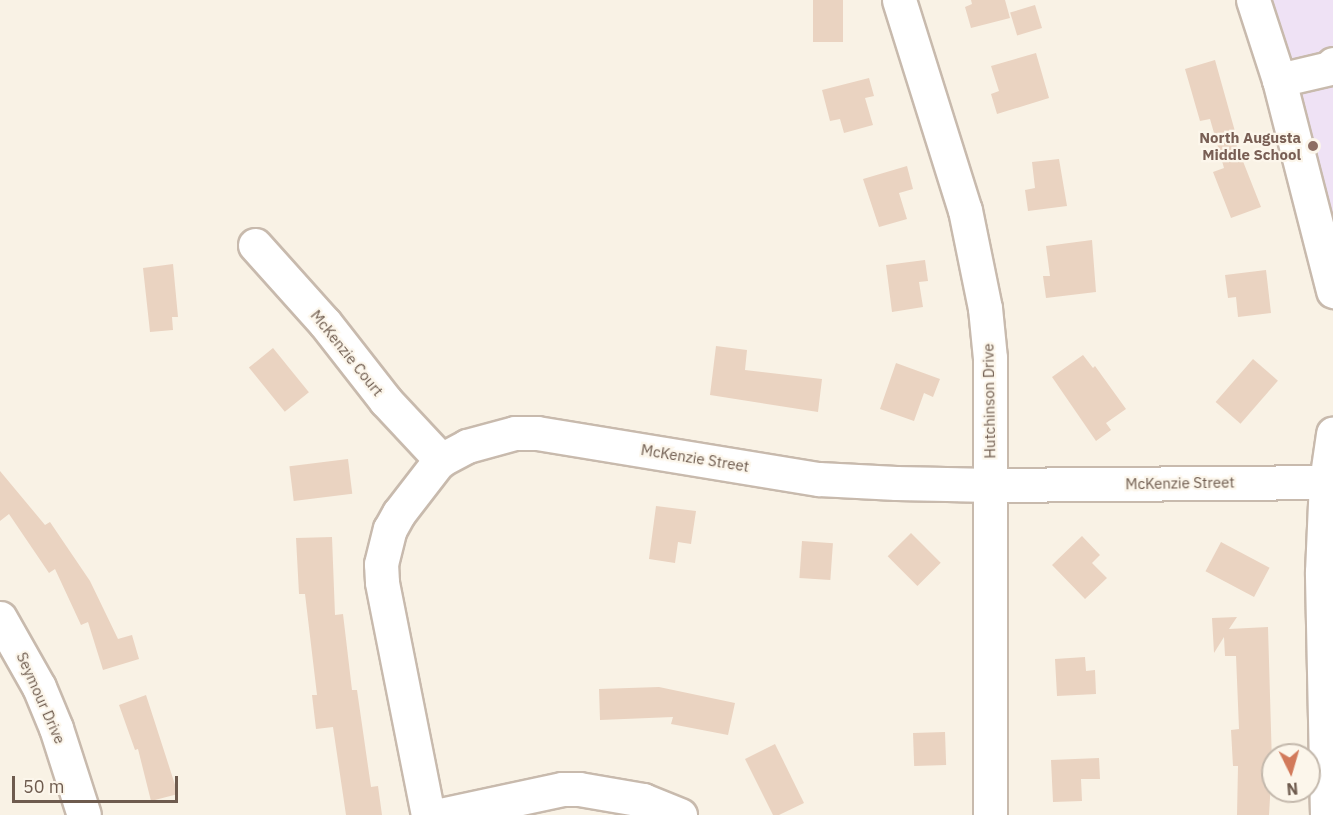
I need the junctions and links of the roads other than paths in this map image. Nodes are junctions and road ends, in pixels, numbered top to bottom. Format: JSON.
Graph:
{"nodes":[{"id":1,"x":899,"y":0,"type":"edge"},
{"id":2,"x":1253,"y":0,"type":"edge"},
{"id":3,"x":1332,"y":70,"type":"edge"},
{"id":4,"x":1279,"y":80,"type":"junction"},
{"id":5,"x":255,"y":245,"type":"dead end"},
{"id":6,"x":1333,"y":291,"type":"edge"},
{"id":7,"x":1333,"y":434,"type":"edge"},
{"id":8,"x":441,"y":460,"type":"junction"},
{"id":9,"x":1329,"y":482,"type":"edge"},
{"id":10,"x":990,"y":485,"type":"junction"},
{"id":11,"x":0,"y":618,"type":"edge"},
{"id":12,"x":84,"y":815,"type":"edge"},
{"id":13,"x":428,"y":815,"type":"edge"},
{"id":14,"x":441,"y":815,"type":"edge"},
{"id":15,"x":680,"y":815,"type":"edge"},
{"id":16,"x":990,"y":815,"type":"edge"},
{"id":17,"x":1327,"y":815,"type":"edge"}],
"edges":[{"from":1,"to":10,"type":"street","name":"Hutchinson Drive"},
{"from":2,"to":4,"type":"street"},
{"from":3,"to":4,"type":"street"},
{"from":4,"to":6,"type":"street"},
{"from":5,"to":8,"type":"street","name":"McKenzie Court"},
{"from":7,"to":9,"type":"street"},
{"from":8,"to":10,"type":"street","name":"McKenzie Street"},
{"from":8,"to":13,"type":"street","name":"McKenzie Street"},
{"from":9,"to":10,"type":"street","name":"McKenzie Street"},
{"from":9,"to":17,"type":"street"},
{"from":10,"to":16,"type":"street","name":"Hutchinson Drive"},
{"from":11,"to":12,"type":"street","name":"Seymour Drive"},
{"from":14,"to":15,"type":"street"}]}
